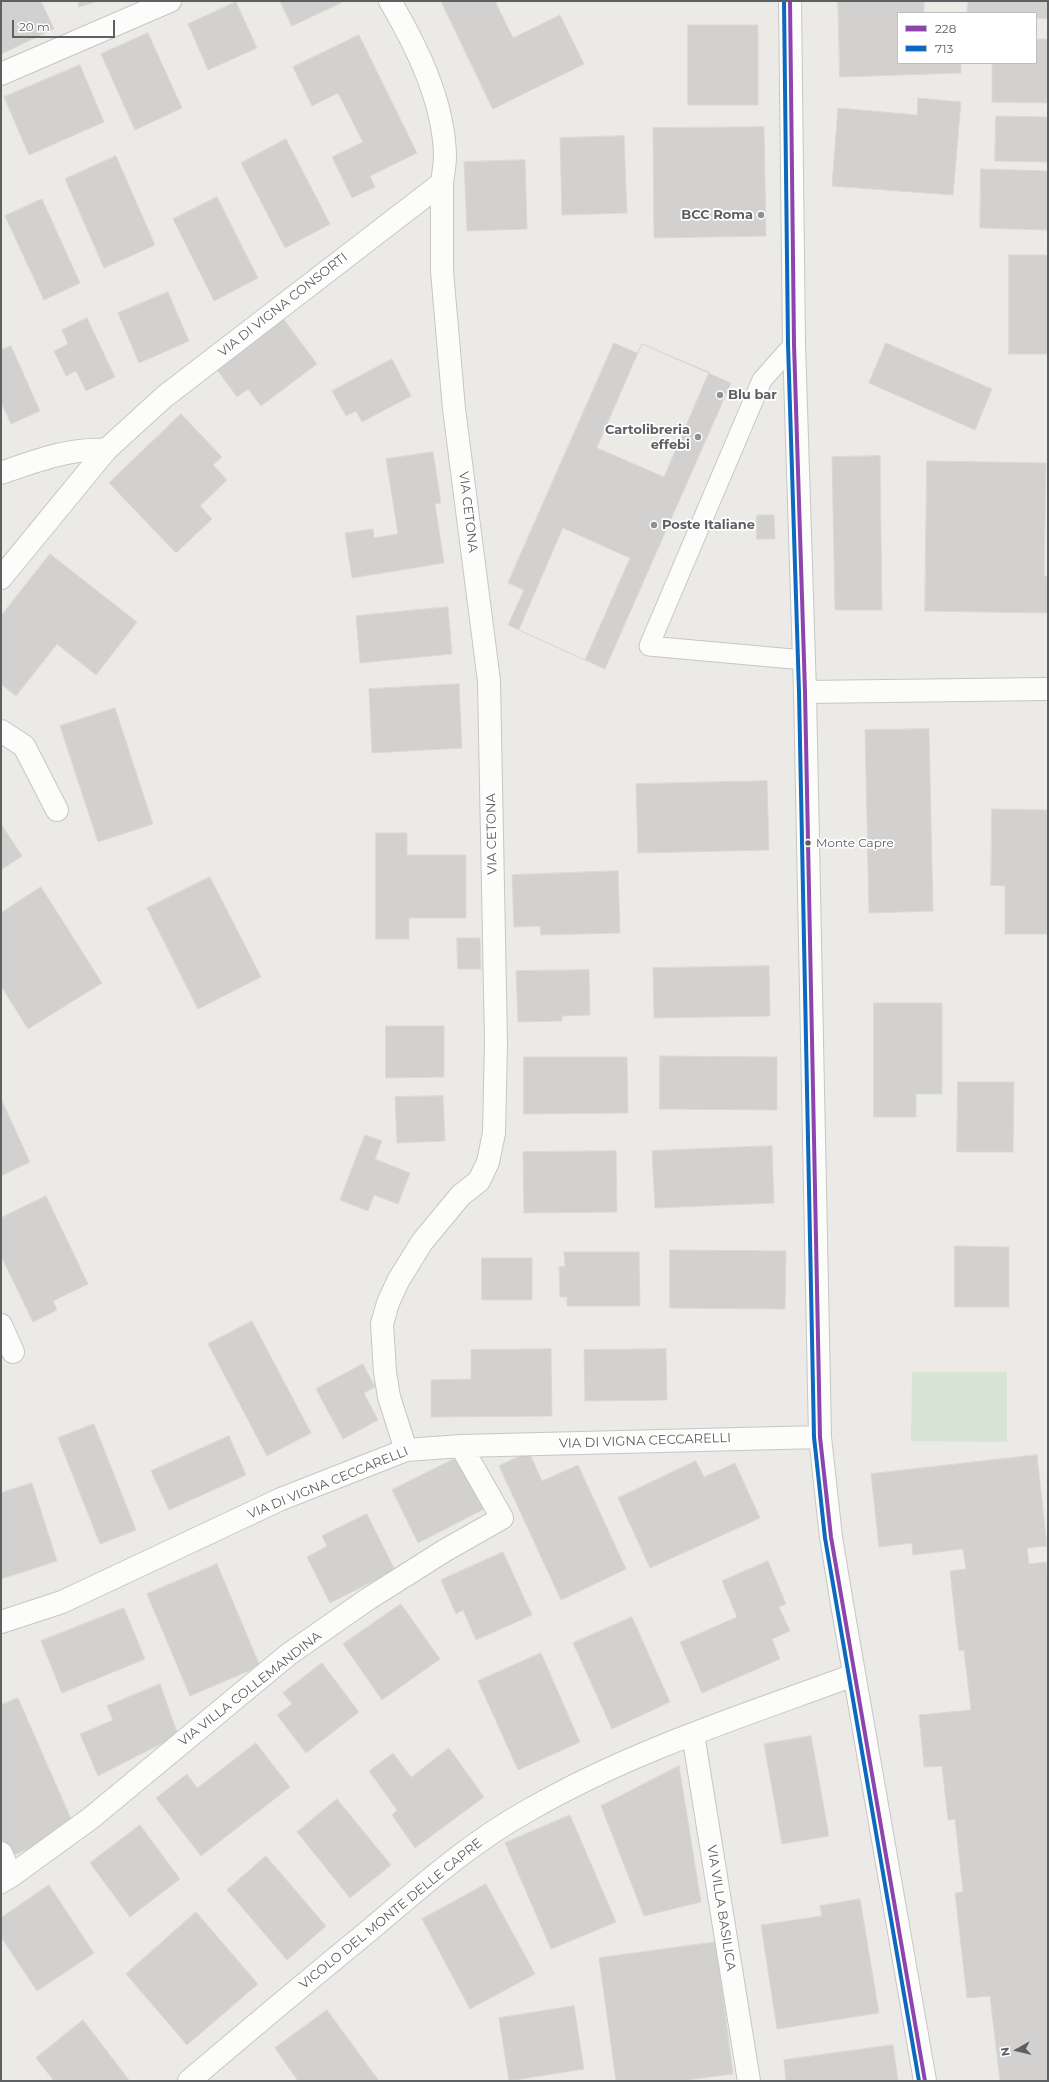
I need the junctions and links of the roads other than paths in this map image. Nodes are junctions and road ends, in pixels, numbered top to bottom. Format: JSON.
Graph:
{"nodes":[{"id":1,"x":170,"y":1,"type":"edge"},
{"id":2,"x":390,"y":1,"type":"edge"},
{"id":3,"x":790,"y":1,"type":"edge"},
{"id":4,"x":1,"y":74,"type":"edge"},
{"id":5,"x":442,"y":184,"type":"junction"},
{"id":6,"x":794,"y":344,"type":"junction"},
{"id":7,"x":106,"y":450,"type":"junction"},
{"id":8,"x":1,"y":473,"type":"edge"},
{"id":9,"x":1,"y":578,"type":"edge"},
{"id":10,"x":804,"y":660,"type":"junction"},
{"id":11,"x":1048,"y":689,"type":"edge"},
{"id":12,"x":805,"y":692,"type":"junction"},
{"id":13,"x":1,"y":731,"type":"edge"},
{"id":14,"x":57,"y":810,"type":"dead end"},
{"id":15,"x":1,"y":1325,"type":"edge"},
{"id":16,"x":13,"y":1352,"type":"dead end"},
{"id":17,"x":820,"y":1437,"type":"junction"},
{"id":18,"x":461,"y":1446,"type":"junction"},
{"id":19,"x":406,"y":1450,"type":"junction"},
{"id":20,"x":1,"y":1622,"type":"edge"},
{"id":21,"x":854,"y":1675,"type":"junction"},
{"id":22,"x":693,"y":1734,"type":"junction"},
{"id":23,"x":1,"y":1853,"type":"edge"},
{"id":24,"x":6,"y":1879,"type":"edge"},
{"id":25,"x":189,"y":2081,"type":"edge"},
{"id":26,"x":749,"y":2081,"type":"edge"},
{"id":27,"x":925,"y":2081,"type":"edge"}],
"edges":[{"from":1,"to":4,"type":"street"},
{"from":2,"to":5,"type":"street"},
{"from":3,"to":6,"type":"street"},
{"from":5,"to":7,"type":"street","name":"VIA DI VIGNA CONSORTI"},
{"from":5,"to":19,"type":"street","name":"VIA CETONA"},
{"from":6,"to":10,"type":"street"},
{"from":6,"to":10,"type":"lane"},
{"from":7,"to":8,"type":"street"},
{"from":7,"to":9,"type":"street","name":"VIA DI VIGNA CONSORTI"},
{"from":10,"to":12,"type":"street"},
{"from":11,"to":12,"type":"street"},
{"from":12,"to":17,"type":"street"},
{"from":13,"to":14,"type":"street"},
{"from":15,"to":16,"type":"street"},
{"from":17,"to":18,"type":"street","name":"VIA DI VIGNA CECCARELLI"},
{"from":17,"to":21,"type":"street"},
{"from":18,"to":19,"type":"street","name":"VIA DI VIGNA CECCARELLI"},
{"from":18,"to":24,"type":"street","name":"VIA VILLA COLLEMANDINA"},
{"from":19,"to":20,"type":"street","name":"VIA DI VIGNA CECCARELLI"},
{"from":21,"to":22,"type":"street","name":"VICOLO DEL MONTE DELLE CAPRE"},
{"from":21,"to":27,"type":"street"},
{"from":22,"to":25,"type":"street","name":"VICOLO DEL MONTE DELLE CAPRE"},
{"from":22,"to":26,"type":"street","name":"VIA VILLA BASILICA"},
{"from":23,"to":24,"type":"street"}]}
